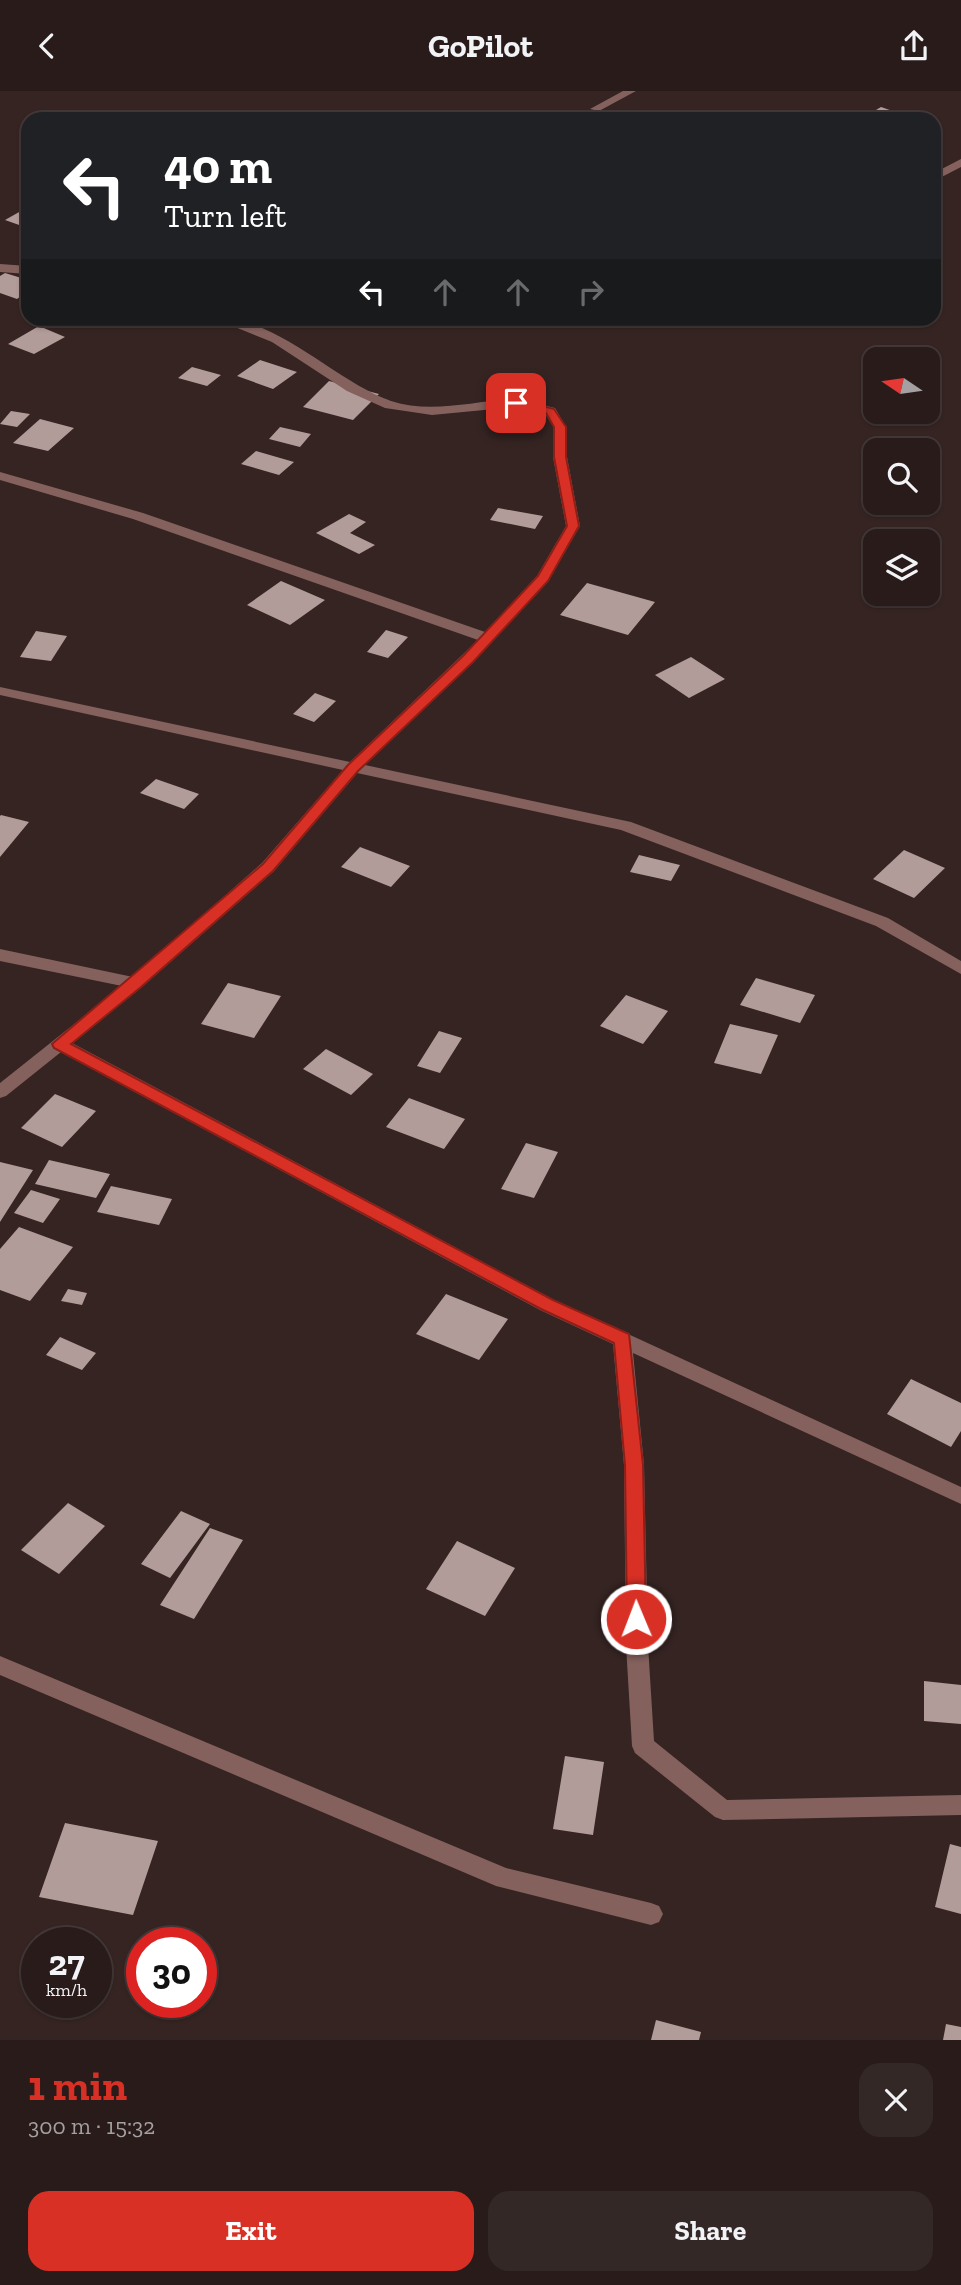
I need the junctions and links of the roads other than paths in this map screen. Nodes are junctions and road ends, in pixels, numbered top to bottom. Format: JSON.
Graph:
{"nodes":[{"id":1,"x":631,"y":91,"type":"edge"},
{"id":2,"x":595,"y":110,"type":"dead end"},
{"id":3,"x":961,"y":162,"type":"edge"},
{"id":4,"x":941,"y":174,"type":"edge"},
{"id":5,"x":0,"y":268,"type":"edge"},
{"id":6,"x":21,"y":270,"type":"edge"},
{"id":7,"x":240,"y":326,"type":"edge"},
{"id":8,"x":0,"y":476,"type":"edge"},
{"id":9,"x":487,"y":638,"type":"junction"},
{"id":10,"x":0,"y":691,"type":"edge"},
{"id":11,"x":353,"y":768,"type":"junction"},
{"id":12,"x":0,"y":955,"type":"edge"},
{"id":13,"x":961,"y":968,"type":"edge"},
{"id":14,"x":136,"y":983,"type":"junction"},
{"id":15,"x":60,"y":1044,"type":"junction"},
{"id":16,"x":0,"y":1092,"type":"edge"},
{"id":17,"x":622,"y":1339,"type":"junction"},
{"id":18,"x":961,"y":1496,"type":"edge"},
{"id":19,"x":0,"y":1665,"type":"edge"},
{"id":20,"x":961,"y":1805,"type":"edge"},
{"id":21,"x":651,"y":1915,"type":"dead end"}],
"edges":[{"from":1,"to":2,"type":"street"},
{"from":3,"to":4,"type":"street"},
{"from":5,"to":6,"type":"street"},
{"from":7,"to":9,"type":"street"},
{"from":8,"to":9,"type":"street"},
{"from":9,"to":11,"type":"street"},
{"from":10,"to":11,"type":"street"},
{"from":11,"to":13,"type":"street"},
{"from":11,"to":14,"type":"street"},
{"from":12,"to":14,"type":"street"},
{"from":14,"to":15,"type":"street"},
{"from":15,"to":16,"type":"street"},
{"from":15,"to":17,"type":"street"},
{"from":17,"to":18,"type":"street"},
{"from":17,"to":20,"type":"street"},
{"from":19,"to":21,"type":"street"}]}
